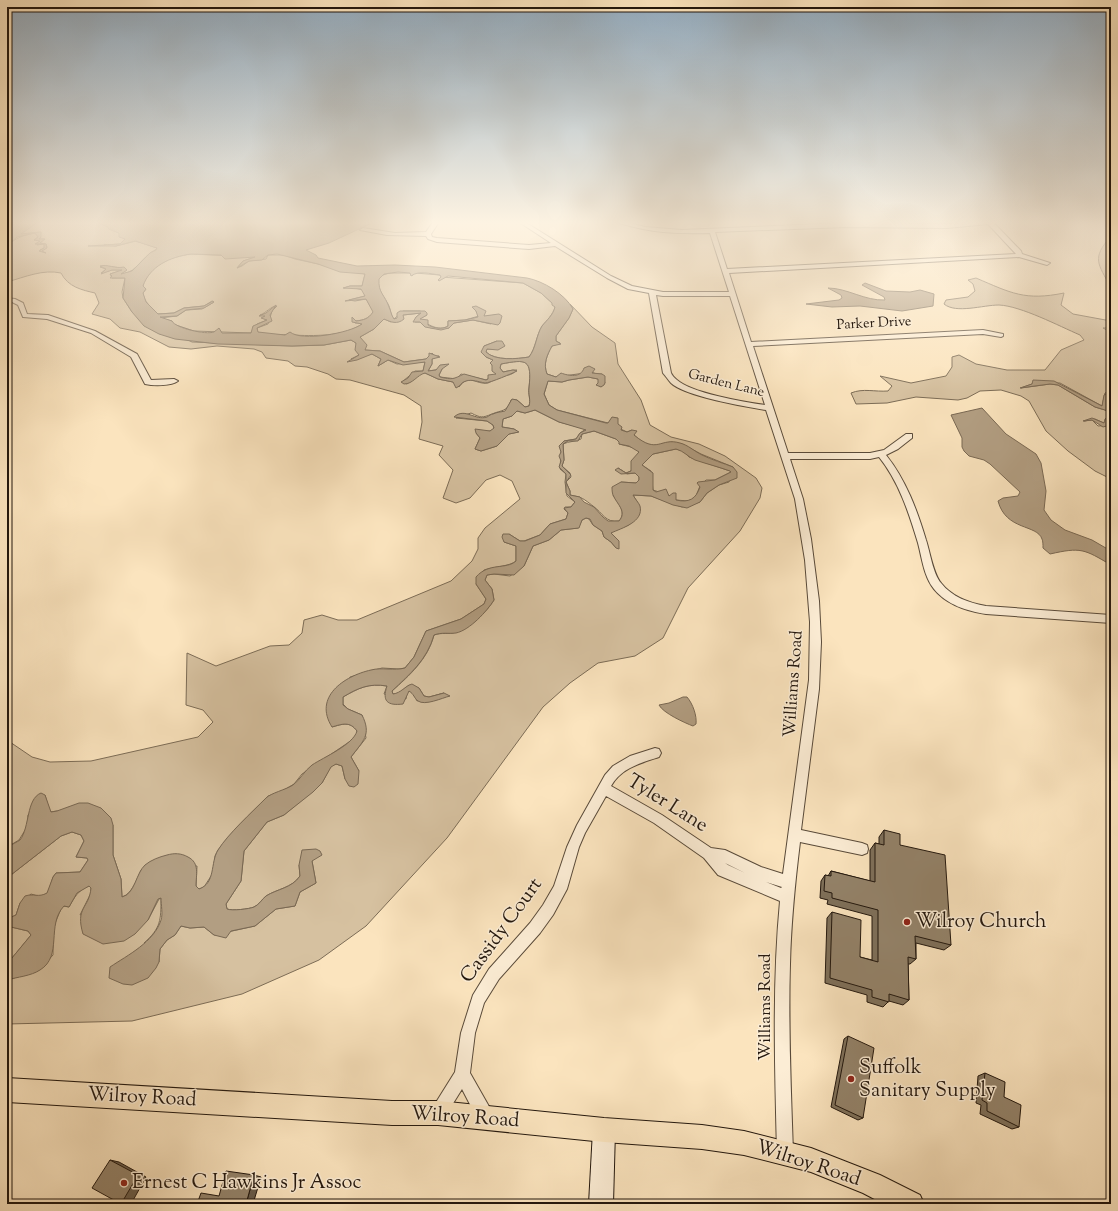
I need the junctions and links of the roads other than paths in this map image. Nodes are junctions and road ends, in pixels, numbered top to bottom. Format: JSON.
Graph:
{"nodes":[{"id":1,"x":612,"y":279,"type":"edge"},
{"id":2,"x":728,"y":279,"type":"edge"},
{"id":3,"x":652,"y":293,"type":"junction"},
{"id":4,"x":733,"y":294,"type":"junction"},
{"id":5,"x":7,"y":300,"type":"edge"},
{"id":6,"x":1001,"y":334,"type":"dead end"},
{"id":7,"x":748,"y":344,"type":"junction"},
{"id":8,"x":174,"y":381,"type":"dead end"},
{"id":9,"x":769,"y":408,"type":"junction"},
{"id":10,"x":909,"y":436,"type":"dead end"},
{"id":11,"x":882,"y":454,"type":"junction"},
{"id":12,"x":785,"y":456,"type":"junction"},
{"id":13,"x":1111,"y":619,"type":"edge"},
{"id":14,"x":654,"y":753,"type":"dead end"},
{"id":15,"x":604,"y":788,"type":"junction"},
{"id":16,"x":794,"y":835,"type":"junction"},
{"id":17,"x":862,"y":849,"type":"dead end"},
{"id":18,"x":709,"y":854,"type":"junction"},
{"id":19,"x":788,"y":882,"type":"junction"},
{"id":20,"x":787,"y":897,"type":"junction"},
{"id":21,"x":462,"y":1074,"type":"junction"},
{"id":22,"x":7,"y":1090,"type":"edge"},
{"id":23,"x":438,"y":1113,"type":"junction"},
{"id":24,"x":486,"y":1118,"type":"junction"},
{"id":25,"x":604,"y":1130,"type":"junction"},
{"id":26,"x":785,"y":1153,"type":"junction"},
{"id":27,"x":601,"y":1204,"type":"edge"},
{"id":28,"x":911,"y":1204,"type":"edge"}],
"edges":[{"from":1,"to":3,"type":"street"},
{"from":2,"to":4,"type":"street","name":"Williams Road"},
{"from":3,"to":4,"type":"street"},
{"from":3,"to":9,"type":"street","name":"Garden Lane"},
{"from":4,"to":7,"type":"street","name":"Williams Road"},
{"from":5,"to":8,"type":"street"},
{"from":6,"to":7,"type":"street","name":"Parker Drive"},
{"from":7,"to":9,"type":"street","name":"Williams Road"},
{"from":9,"to":12,"type":"street","name":"Williams Road"},
{"from":10,"to":11,"type":"street"},
{"from":11,"to":12,"type":"street"},
{"from":11,"to":13,"type":"street"},
{"from":12,"to":16,"type":"street","name":"Williams Road"},
{"from":14,"to":15,"type":"street","name":"Cassidy Court"},
{"from":15,"to":18,"type":"street","name":"Tyler Lane"},
{"from":15,"to":21,"type":"street","name":"Cassidy Court"},
{"from":16,"to":17,"type":"street"},
{"from":16,"to":19,"type":"street","name":"Williams Road"},
{"from":18,"to":19,"type":"street","name":"Tyler Lane"},
{"from":18,"to":20,"type":"street","name":"Tyler Lane"},
{"from":19,"to":20,"type":"street","name":"Williams Road"},
{"from":20,"to":26,"type":"street","name":"Williams Road"},
{"from":21,"to":23,"type":"street","name":"Cassidy Court"},
{"from":21,"to":24,"type":"street"},
{"from":22,"to":23,"type":"main road","name":"Wilroy Road"},
{"from":23,"to":24,"type":"main road","name":"Wilroy Road"},
{"from":24,"to":25,"type":"main road","name":"Wilroy Road"},
{"from":25,"to":26,"type":"main road","name":"Wilroy Road"},
{"from":25,"to":27,"type":"main road"},
{"from":26,"to":28,"type":"main road","name":"Wilroy Road"}]}
